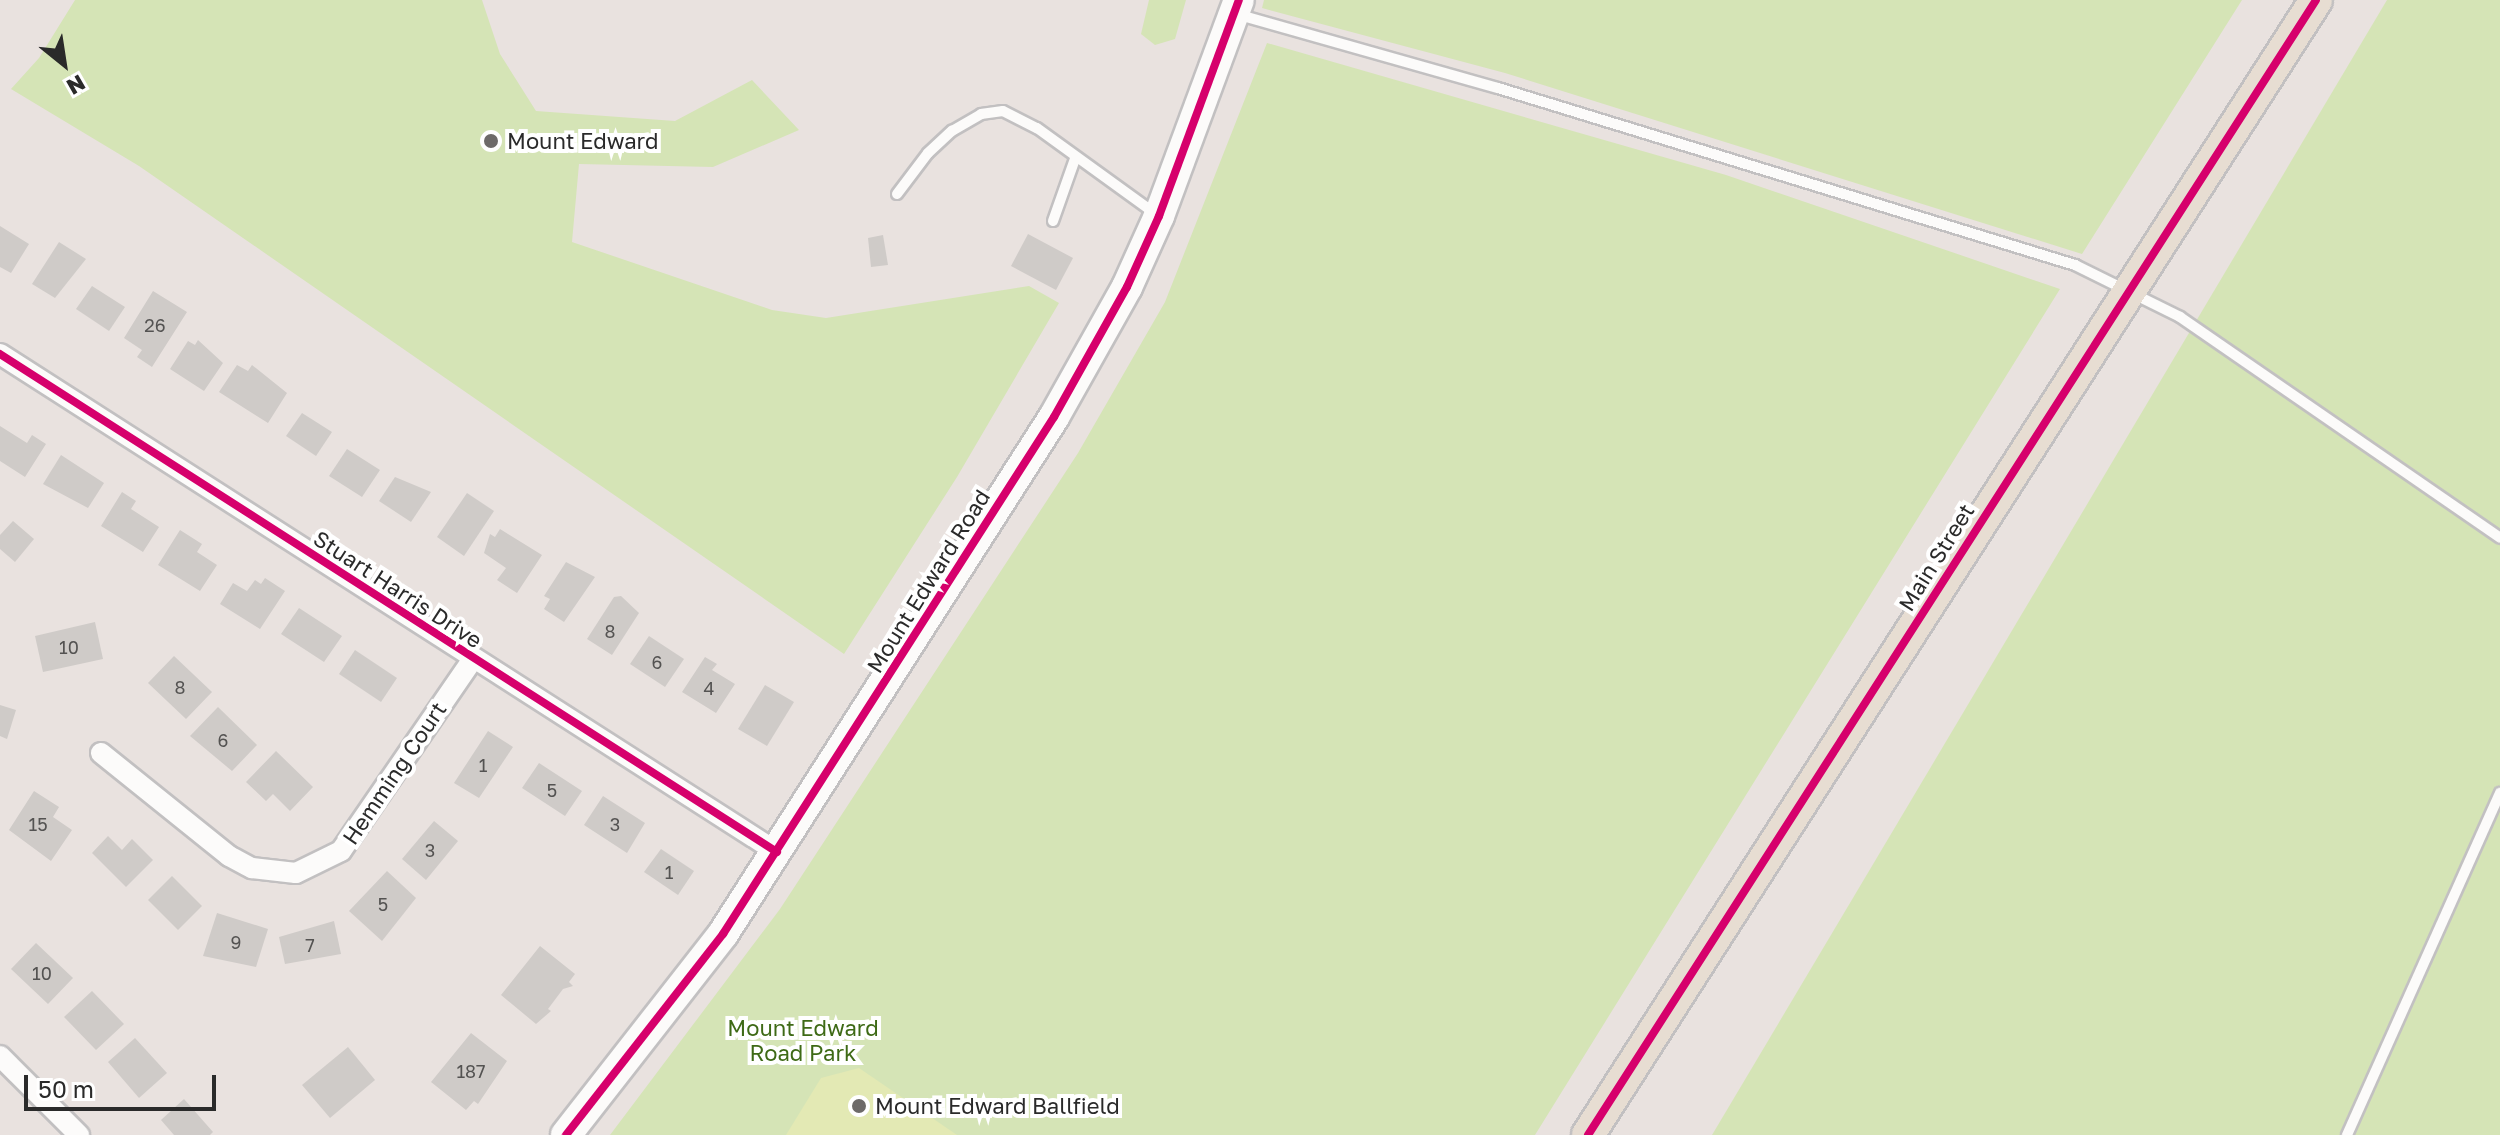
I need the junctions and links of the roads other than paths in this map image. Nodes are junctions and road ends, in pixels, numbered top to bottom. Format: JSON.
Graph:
{"nodes":[{"id":1,"x":2316,"y":0,"type":"edge"},
{"id":2,"x":1238,"y":7,"type":"edge"},
{"id":3,"x":1075,"y":159,"type":"junction"},
{"id":4,"x":897,"y":194,"type":"dead end"},
{"id":5,"x":1159,"y":216,"type":"junction"},
{"id":6,"x":1053,"y":221,"type":"dead end"},
{"id":7,"x":2128,"y":288,"type":"junction"},
{"id":8,"x":0,"y":354,"type":"edge"},
{"id":9,"x":2500,"y":538,"type":"edge"},
{"id":10,"x":473,"y":659,"type":"junction"},
{"id":11,"x":101,"y":753,"type":"dead end"},
{"id":12,"x":2500,"y":793,"type":"edge"},
{"id":13,"x":777,"y":852,"type":"junction"},
{"id":14,"x":0,"y":1056,"type":"edge"},
{"id":15,"x":79,"y":1135,"type":"edge"},
{"id":16,"x":566,"y":1135,"type":"edge"},
{"id":17,"x":1588,"y":1135,"type":"edge"},
{"id":18,"x":2347,"y":1135,"type":"edge"}],
"edges":[{"from":1,"to":7,"type":"main road","name":"Main Street"},
{"from":2,"to":5,"type":"street","name":"Mount Edward Road"},
{"from":2,"to":7,"type":"lane"},
{"from":3,"to":4,"type":"lane"},
{"from":3,"to":5,"type":"lane"},
{"from":3,"to":6,"type":"lane"},
{"from":5,"to":13,"type":"street","name":"Mount Edward Road"},
{"from":7,"to":9,"type":"lane"},
{"from":7,"to":17,"type":"main road","name":"Main Street"},
{"from":8,"to":10,"type":"street","name":"Stuart Harris Drive"},
{"from":10,"to":11,"type":"street","name":"Hemming Court"},
{"from":10,"to":13,"type":"street","name":"Stuart Harris Drive"},
{"from":12,"to":18,"type":"lane"},
{"from":13,"to":16,"type":"street","name":"Mount Edward Road"},
{"from":14,"to":15,"type":"street"}]}
